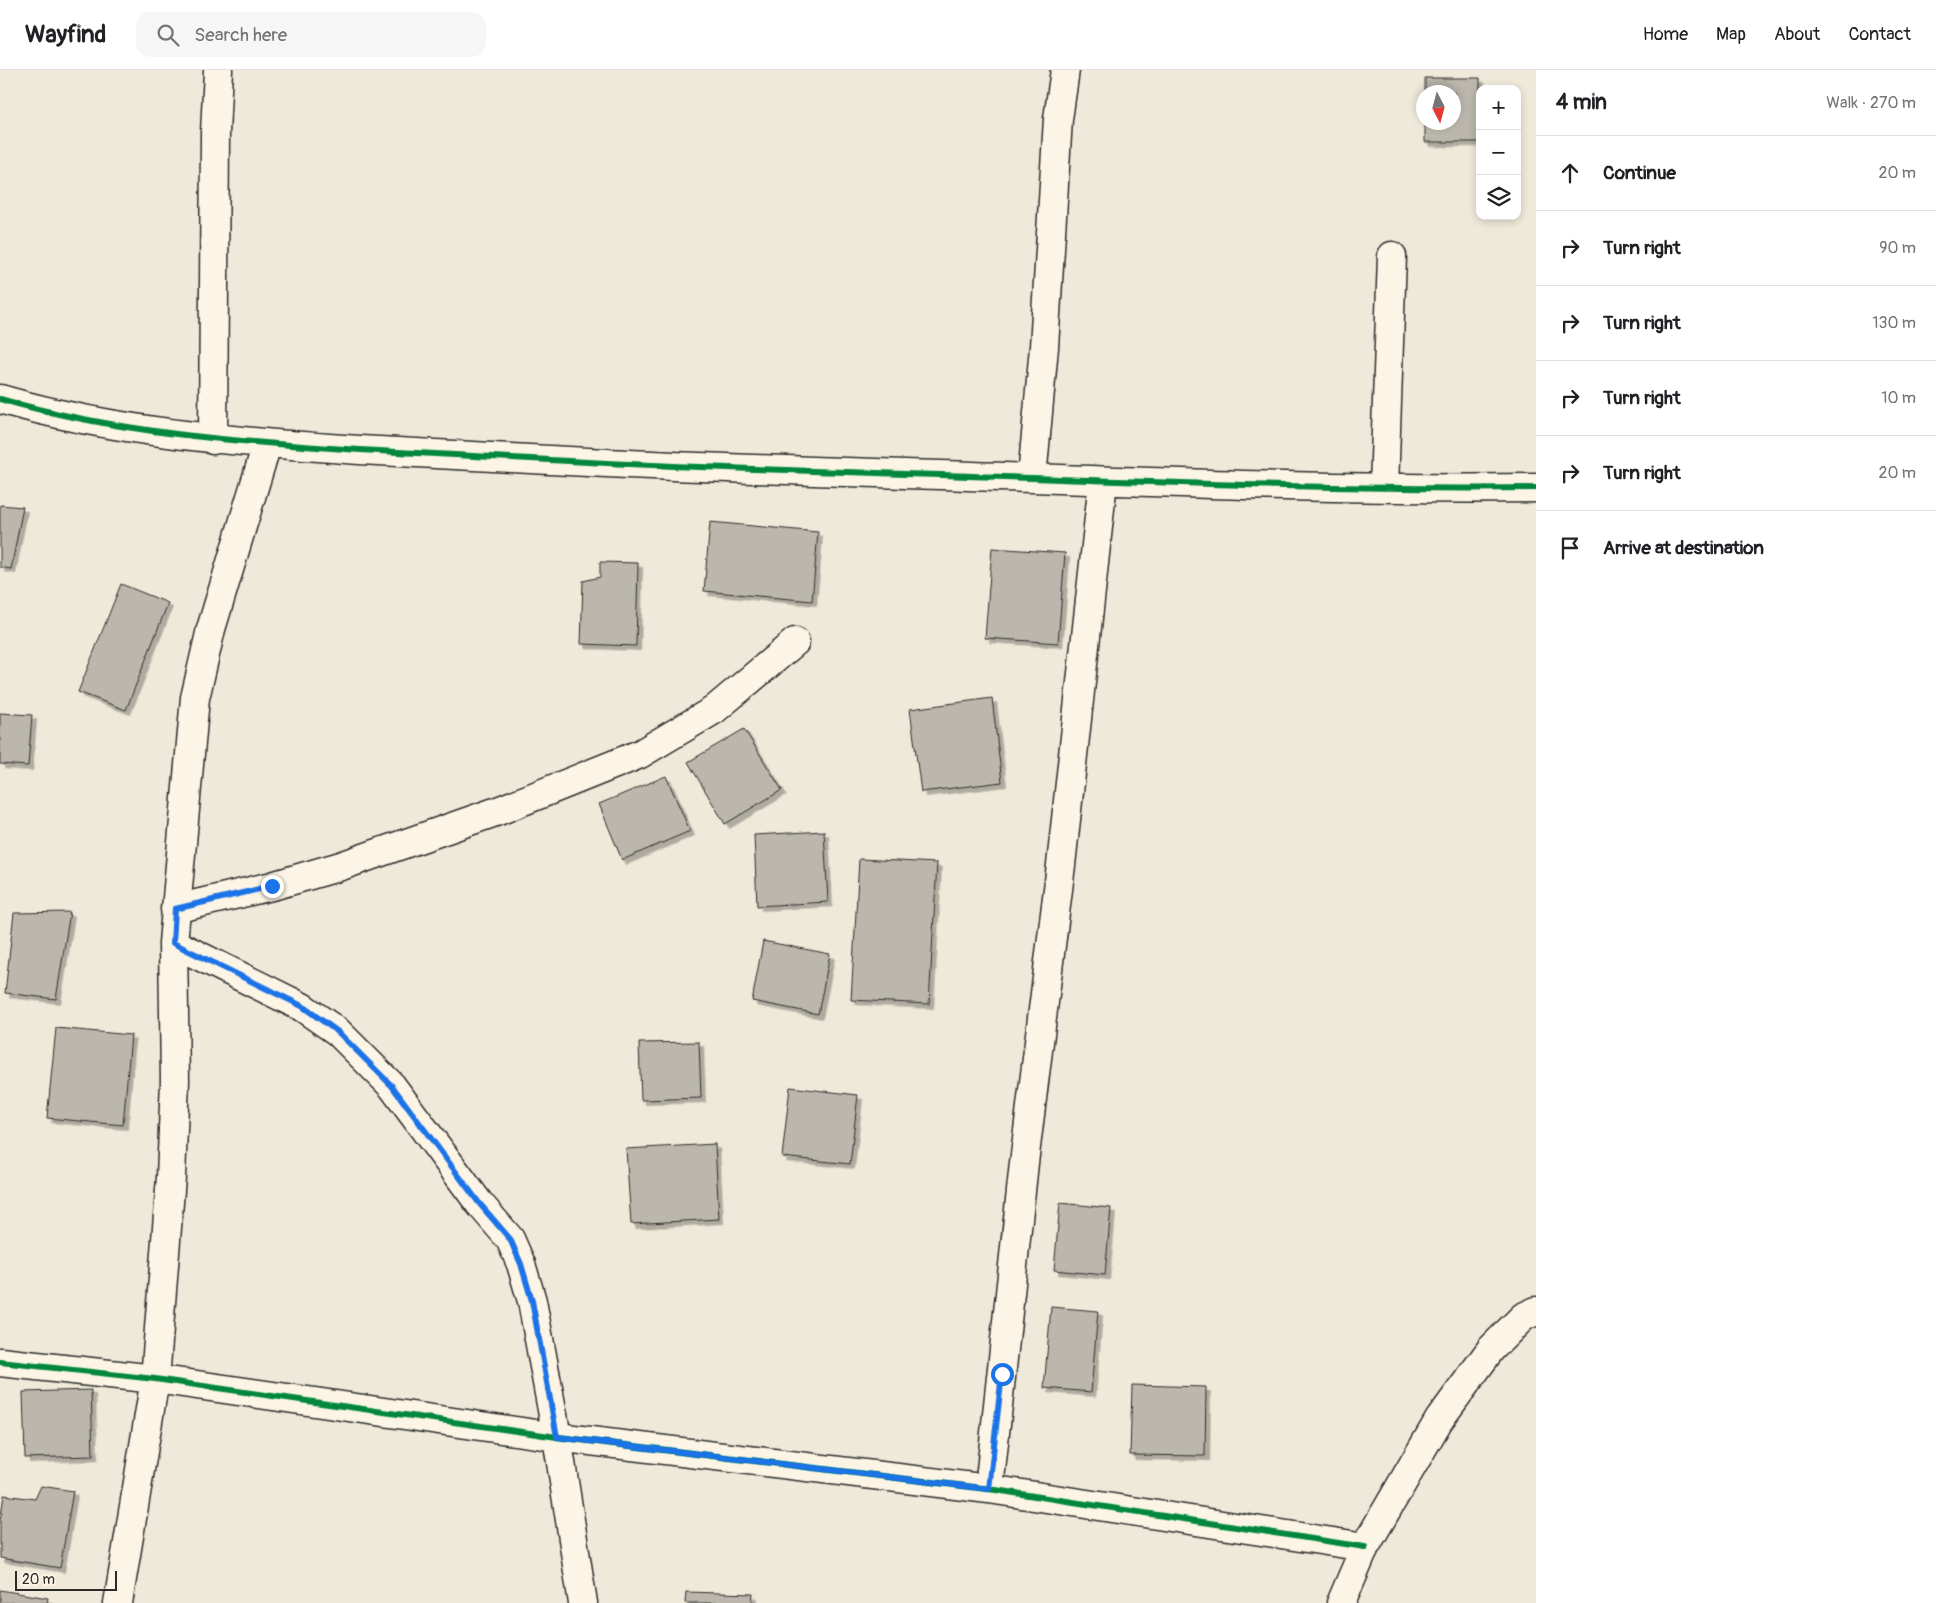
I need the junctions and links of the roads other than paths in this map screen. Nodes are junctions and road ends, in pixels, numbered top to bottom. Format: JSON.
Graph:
{"nodes":[{"id":1,"x":218,"y":70,"type":"edge"},
{"id":2,"x":1065,"y":70,"type":"edge"},
{"id":3,"x":1392,"y":256,"type":"dead end"},
{"id":4,"x":0,"y":399,"type":"edge"},
{"id":5,"x":213,"y":440,"type":"junction"},
{"id":6,"x":267,"y":444,"type":"junction"},
{"id":7,"x":1032,"y":478,"type":"junction"},
{"id":8,"x":1103,"y":481,"type":"junction"},
{"id":9,"x":1384,"y":488,"type":"junction"},
{"id":10,"x":1536,"y":488,"type":"edge"},
{"id":11,"x":795,"y":642,"type":"dead end"},
{"id":12,"x":175,"y":909,"type":"junction"},
{"id":13,"x":173,"y":943,"type":"junction"},
{"id":14,"x":1536,"y":1311,"type":"edge"},
{"id":15,"x":0,"y":1362,"type":"edge"},
{"id":16,"x":155,"y":1379,"type":"junction"},
{"id":17,"x":557,"y":1437,"type":"junction"},
{"id":18,"x":989,"y":1489,"type":"junction"},
{"id":19,"x":1365,"y":1547,"type":"junction"},
{"id":20,"x":118,"y":1603,"type":"edge"},
{"id":21,"x":583,"y":1603,"type":"edge"},
{"id":22,"x":1341,"y":1603,"type":"edge"}],
"edges":[{"from":1,"to":5,"type":"street"},
{"from":2,"to":7,"type":"street"},
{"from":3,"to":9,"type":"street"},
{"from":4,"to":5,"type":"street"},
{"from":5,"to":6,"type":"street"},
{"from":6,"to":7,"type":"street"},
{"from":6,"to":12,"type":"street"},
{"from":7,"to":8,"type":"street"},
{"from":8,"to":9,"type":"street"},
{"from":8,"to":18,"type":"street"},
{"from":9,"to":10,"type":"street"},
{"from":11,"to":12,"type":"street"},
{"from":12,"to":13,"type":"street"},
{"from":13,"to":16,"type":"street"},
{"from":13,"to":17,"type":"street"},
{"from":14,"to":19,"type":"street"},
{"from":15,"to":16,"type":"street"},
{"from":16,"to":17,"type":"street"},
{"from":16,"to":20,"type":"street"},
{"from":17,"to":18,"type":"street"},
{"from":17,"to":21,"type":"street"},
{"from":18,"to":19,"type":"street"},
{"from":19,"to":22,"type":"street"}]}
